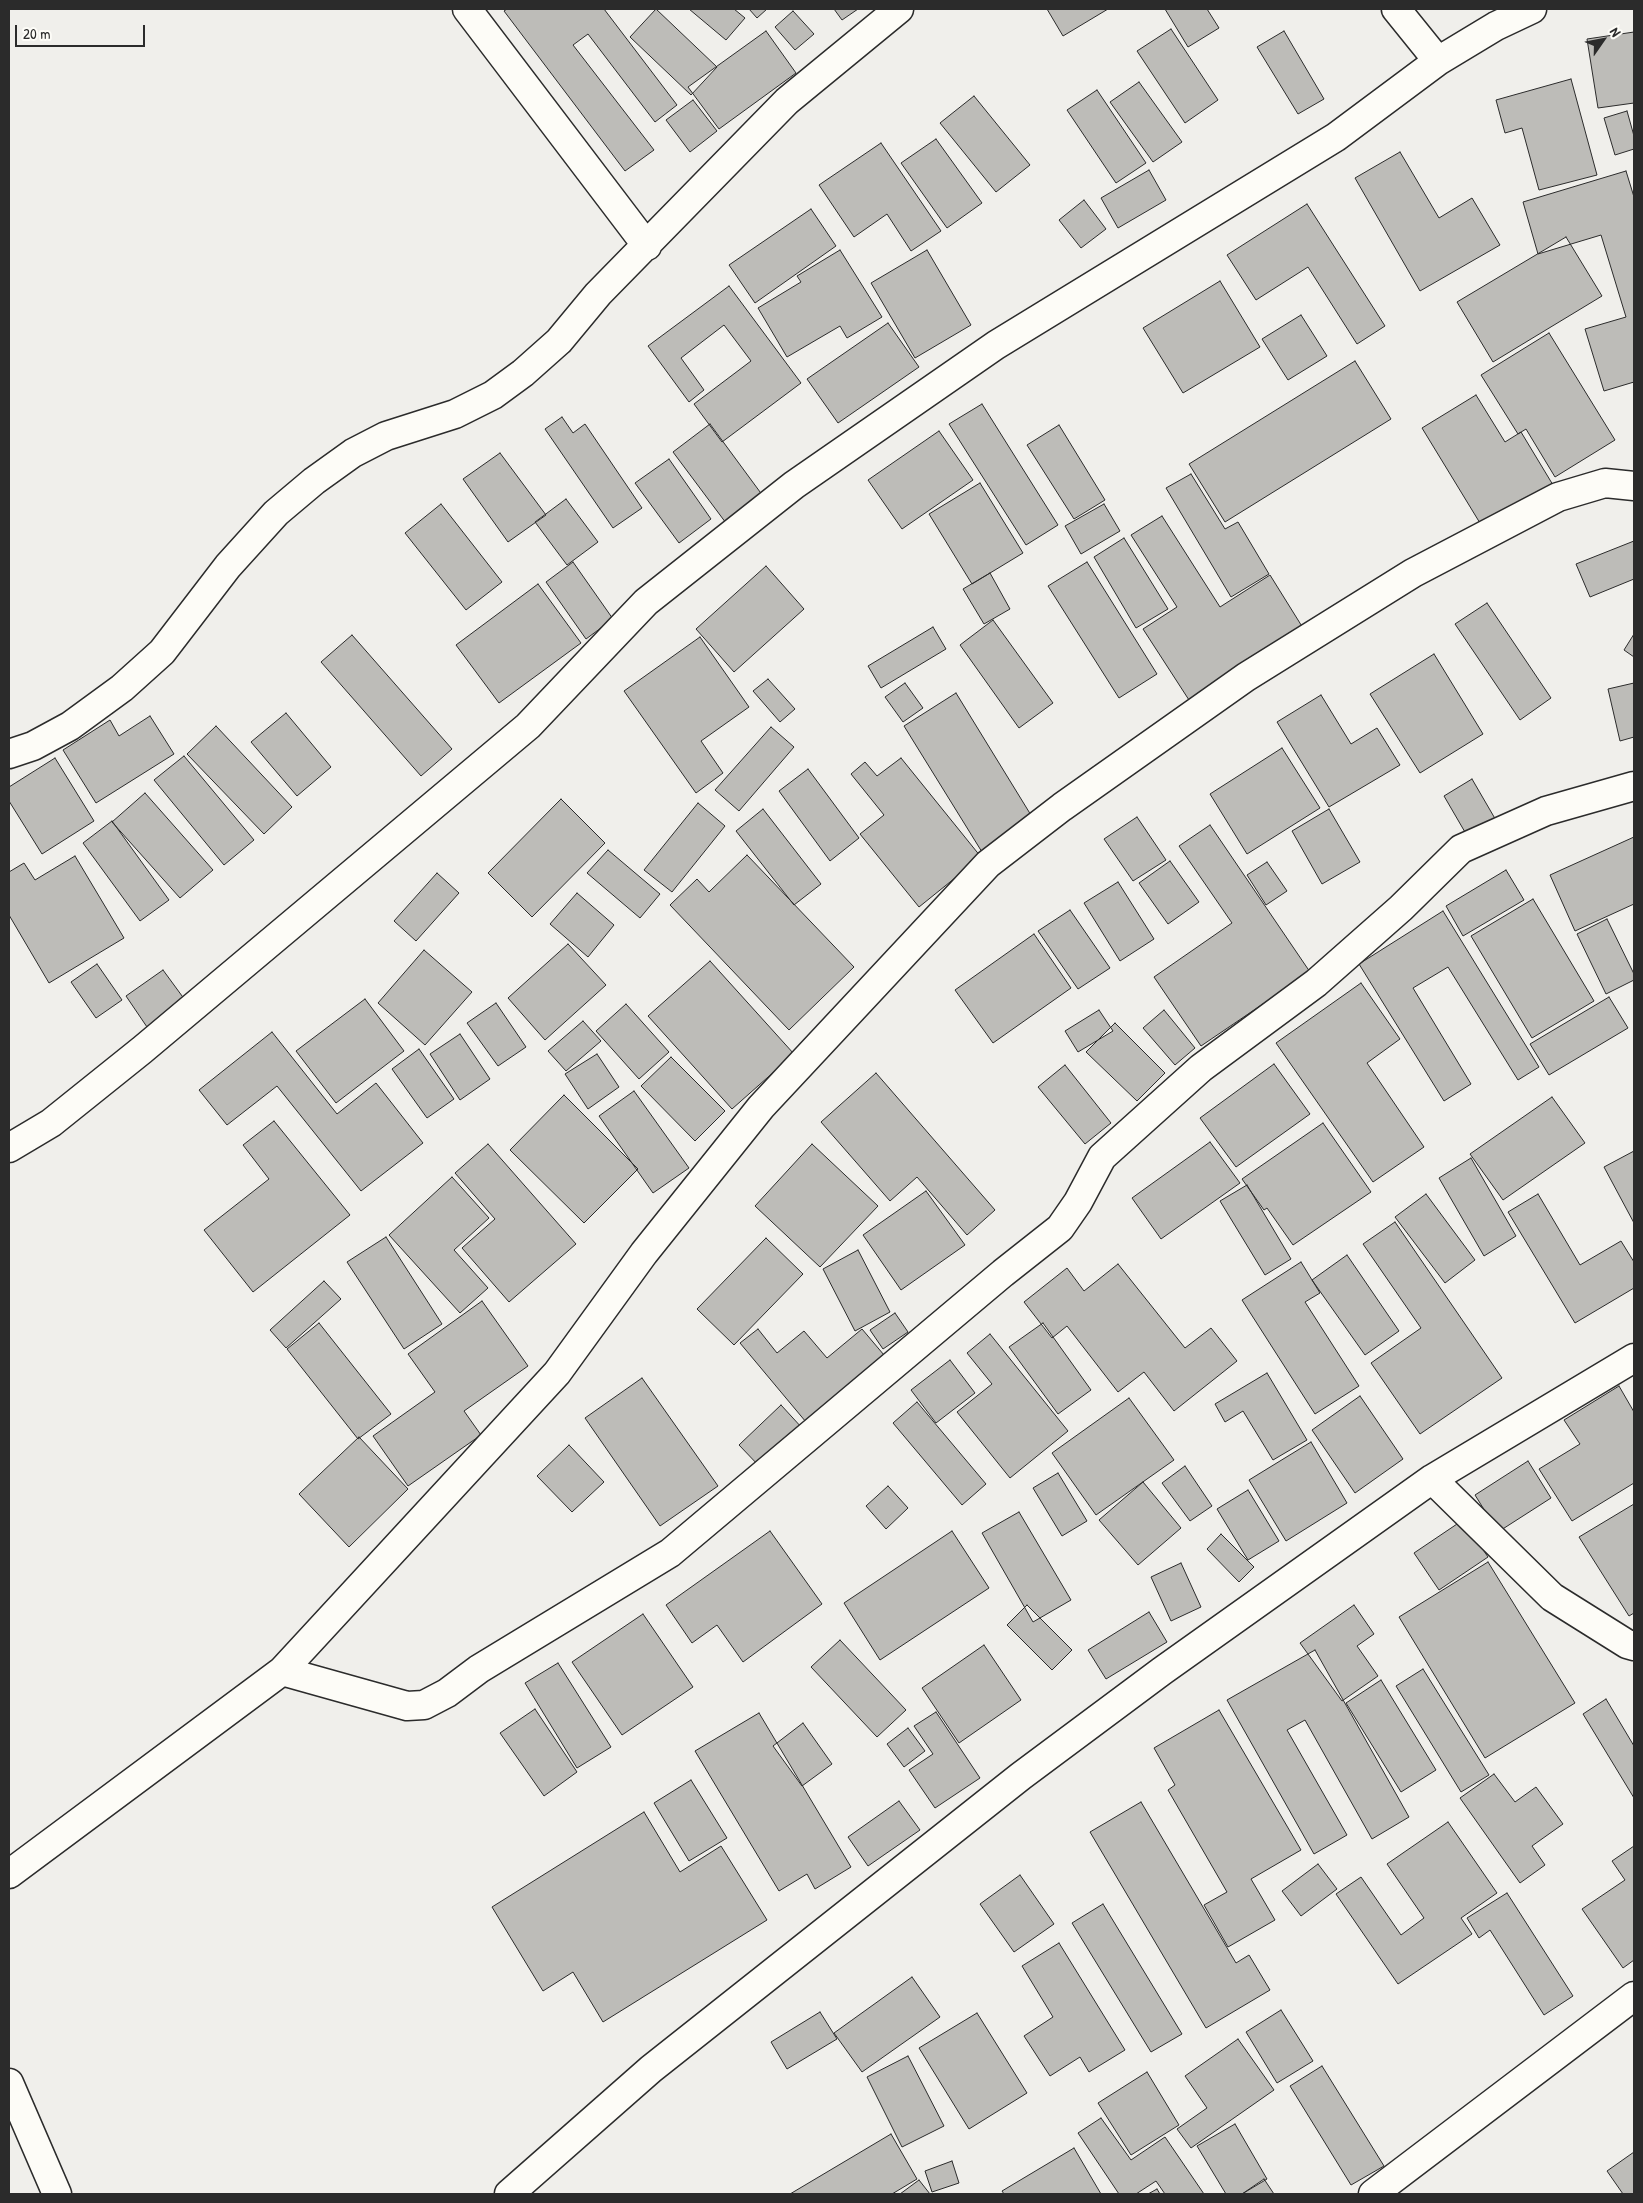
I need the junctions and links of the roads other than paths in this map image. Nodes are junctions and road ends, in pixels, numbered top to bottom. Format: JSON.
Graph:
{"nodes":[{"id":1,"x":466,"y":9,"type":"edge"},
{"id":2,"x":899,"y":9,"type":"edge"},
{"id":3,"x":1396,"y":9,"type":"edge"},
{"id":4,"x":1532,"y":9,"type":"edge"},
{"id":5,"x":1438,"y":61,"type":"junction"},
{"id":6,"x":647,"y":246,"type":"junction"},
{"id":7,"x":1634,"y":486,"type":"edge"},
{"id":8,"x":9,"y":754,"type":"edge"},
{"id":9,"x":1634,"y":786,"type":"edge"},
{"id":10,"x":9,"y":1148,"type":"edge"},
{"id":11,"x":1634,"y":1358,"type":"edge"},
{"id":12,"x":1432,"y":1479,"type":"junction"},
{"id":13,"x":1634,"y":1646,"type":"edge"},
{"id":14,"x":282,"y":1670,"type":"junction"},
{"id":15,"x":9,"y":1874,"type":"edge"},
{"id":16,"x":1634,"y":1996,"type":"edge"},
{"id":17,"x":9,"y":2083,"type":"edge"},
{"id":18,"x":56,"y":2194,"type":"edge"},
{"id":19,"x":508,"y":2194,"type":"edge"},
{"id":20,"x":1373,"y":2194,"type":"edge"}],
"edges":[{"from":1,"to":6,"type":"street"},
{"from":2,"to":6,"type":"street"},
{"from":3,"to":5,"type":"street"},
{"from":4,"to":5,"type":"street"},
{"from":5,"to":10,"type":"street"},
{"from":6,"to":8,"type":"street"},
{"from":7,"to":14,"type":"street"},
{"from":9,"to":14,"type":"street"},
{"from":11,"to":12,"type":"street"},
{"from":12,"to":13,"type":"street"},
{"from":12,"to":19,"type":"street"},
{"from":14,"to":15,"type":"street"},
{"from":16,"to":20,"type":"street"},
{"from":17,"to":18,"type":"street"}]}
